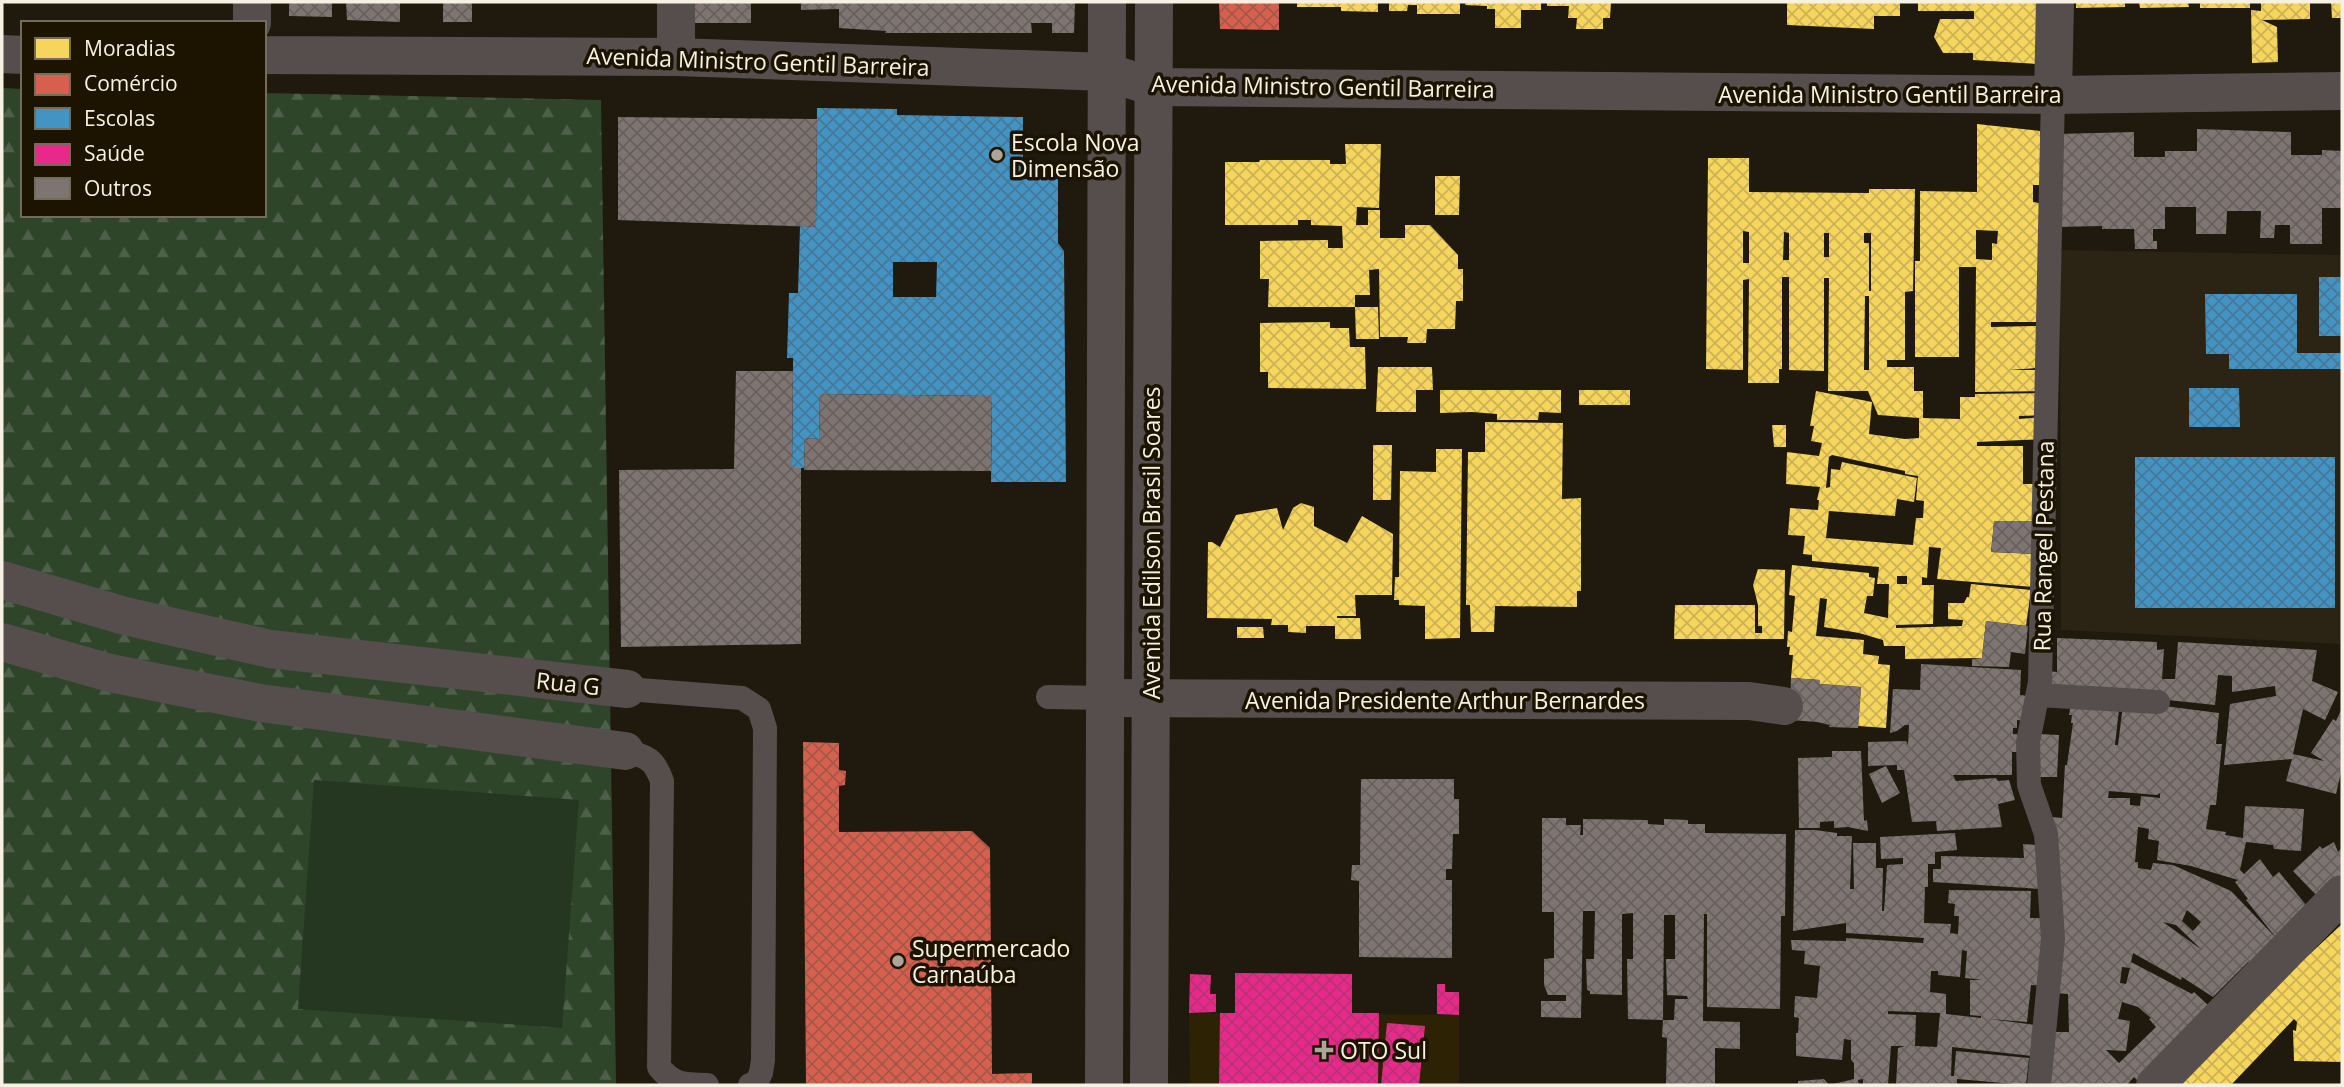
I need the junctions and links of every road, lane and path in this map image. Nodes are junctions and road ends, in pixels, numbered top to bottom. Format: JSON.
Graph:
{"nodes":[{"id":1,"x":253,"y":2,"type":"edge"},
{"id":2,"x":676,"y":2,"type":"edge"},
{"id":3,"x":1107,"y":2,"type":"edge"},
{"id":4,"x":1154,"y":2,"type":"edge"},
{"id":5,"x":2055,"y":2,"type":"edge"},
{"id":6,"x":252,"y":21,"type":"edge"},
{"id":7,"x":2,"y":54,"type":"edge"},
{"id":8,"x":21,"y":55,"type":"edge"},
{"id":9,"x":266,"y":55,"type":"edge"},
{"id":10,"x":676,"y":57,"type":"junction"},
{"id":11,"x":1107,"y":72,"type":"junction"},
{"id":12,"x":1153,"y":87,"type":"junction"},
{"id":13,"x":2342,"y":91,"type":"edge"},
{"id":14,"x":2053,"y":95,"type":"junction"},
{"id":15,"x":2,"y":580,"type":"edge"},
{"id":16,"x":2,"y":642,"type":"edge"},
{"id":17,"x":583,"y":685,"type":"junction"},
{"id":18,"x":627,"y":689,"type":"joint"},
{"id":19,"x":2038,"y":695,"type":"junction"},
{"id":20,"x":1048,"y":697,"type":"dead end"},
{"id":21,"x":1106,"y":698,"type":"junction"},
{"id":22,"x":1150,"y":699,"type":"junction"},
{"id":23,"x":2158,"y":702,"type":"dead end"},
{"id":24,"x":1784,"y":706,"type":"dead end"},
{"id":25,"x":578,"y":744,"type":"junction"},
{"id":26,"x":625,"y":751,"type":"joint"},
{"id":27,"x":2342,"y":894,"type":"edge"},
{"id":28,"x":708,"y":1085,"type":"edge"},
{"id":29,"x":750,"y":1085,"type":"edge"},
{"id":30,"x":1104,"y":1085,"type":"edge"},
{"id":31,"x":1149,"y":1085,"type":"edge"},
{"id":32,"x":2039,"y":1085,"type":"edge"},
{"id":33,"x":2155,"y":1085,"type":"edge"}],
"edges":[{"from":1,"to":6,"type":"street"},
{"from":2,"to":10,"type":"street"},
{"from":3,"to":11,"type":"main road","name":"Avenida Edilson Brasil Soares"},
{"from":4,"to":12,"type":"main road","name":"Avenida Edilson Brasil Soares"},
{"from":5,"to":14,"type":"street","name":"Rua Rangel Pestana"},
{"from":7,"to":8,"type":"street"},
{"from":9,"to":10,"type":"street","name":"Avenida Ministro Gentil Barreira"},
{"from":10,"to":11,"type":"street","name":"Avenida Ministro Gentil Barreira"},
{"from":11,"to":12,"type":"street","name":"Avenida Ministro Gentil Barreira"},
{"from":11,"to":21,"type":"main road","name":"Avenida Edilson Brasil Soares"},
{"from":12,"to":14,"type":"street","name":"Avenida Ministro Gentil Barreira"},
{"from":12,"to":22,"type":"main road","name":"Avenida Edilson Brasil Soares"},
{"from":13,"to":14,"type":"street","name":"Avenida Ministro Gentil Barreira"},
{"from":14,"to":19,"type":"lane","name":"Rua Rangel Pestana"},
{"from":15,"to":17,"type":"street","name":"Rua G"},
{"from":16,"to":25,"type":"street"},
{"from":17,"to":18,"type":"street","name":"Rua G"},
{"from":17,"to":25,"type":"street"},
{"from":18,"to":29,"type":"lane","name":"Rua G"},
{"from":19,"to":23,"type":"lane"},
{"from":19,"to":32,"type":"lane","name":"Rua Rangel Pestana"},
{"from":20,"to":21,"type":"lane"},
{"from":21,"to":22,"type":"street","name":"Avenida Presidente Arthur Bernardes"},
{"from":21,"to":30,"type":"main road","name":"Avenida Edilson Brasil Soares"},
{"from":22,"to":24,"type":"street","name":"Avenida Presidente Arthur Bernardes"},
{"from":22,"to":31,"type":"main road","name":"Avenida Edilson Brasil Soares"},
{"from":25,"to":26,"type":"street"},
{"from":26,"to":28,"type":"lane"},
{"from":27,"to":33,"type":"street"}]}
